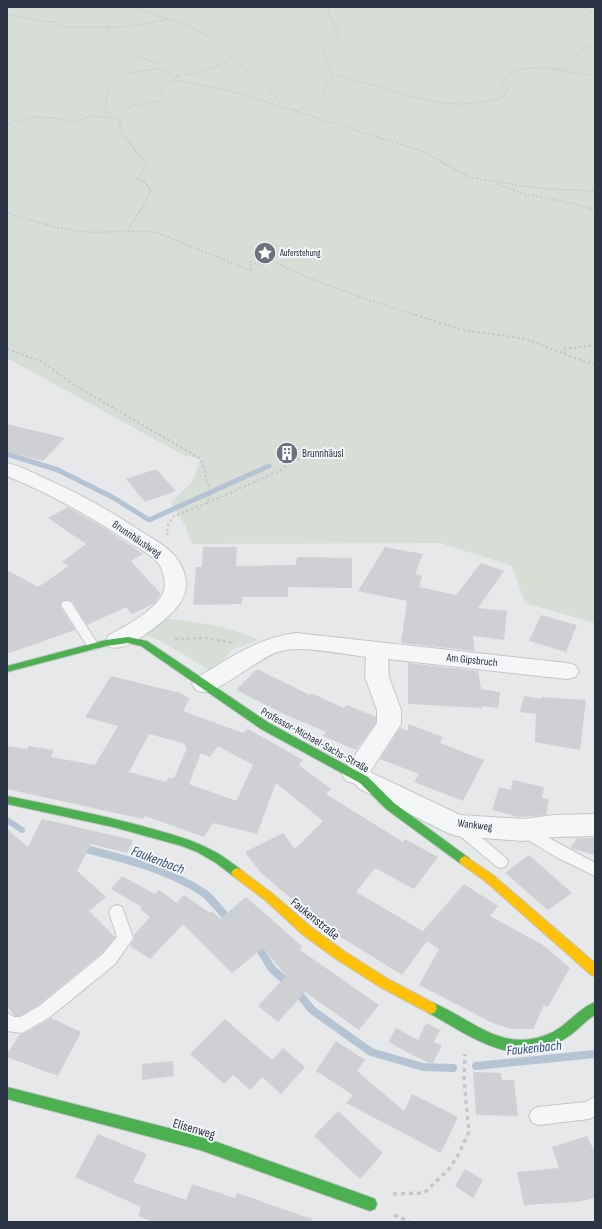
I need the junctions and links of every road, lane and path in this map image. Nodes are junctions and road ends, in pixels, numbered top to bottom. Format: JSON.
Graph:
{"nodes":[{"id":1,"x":136,"y":7,"type":"edge"},
{"id":2,"x":330,"y":7,"type":"edge"},
{"id":3,"x":583,"y":7,"type":"edge"},
{"id":4,"x":7,"y":14,"type":"edge"},
{"id":5,"x":595,"y":15,"type":"edge"},
{"id":6,"x":166,"y":20,"type":"junction"},
{"id":7,"x":109,"y":27,"type":"junction"},
{"id":8,"x":595,"y":45,"type":"edge"},
{"id":9,"x":232,"y":58,"type":"junction"},
{"id":10,"x":550,"y":68,"type":"junction"},
{"id":11,"x":157,"y":69,"type":"junction"},
{"id":12,"x":332,"y":75,"type":"junction"},
{"id":13,"x":178,"y":76,"type":"junction"},
{"id":14,"x":595,"y":76,"type":"edge"},
{"id":15,"x":174,"y":80,"type":"junction"},
{"id":16,"x":283,"y":107,"type":"junction"},
{"id":17,"x":291,"y":110,"type":"junction"},
{"id":18,"x":118,"y":119,"type":"junction"},
{"id":19,"x":7,"y":125,"type":"edge"},
{"id":20,"x":494,"y":182,"type":"junction"},
{"id":21,"x":595,"y":191,"type":"edge"},
{"id":22,"x":595,"y":210,"type":"edge"},
{"id":23,"x":7,"y":213,"type":"edge"},
{"id":24,"x":127,"y":231,"type":"junction"},
{"id":25,"x":595,"y":345,"type":"edge"},
{"id":26,"x":7,"y":349,"type":"edge"},
{"id":27,"x":565,"y":354,"type":"junction"},
{"id":28,"x":595,"y":364,"type":"edge"},
{"id":29,"x":300,"y":458,"type":"dead end"},
{"id":30,"x":7,"y":469,"type":"edge"},
{"id":31,"x":207,"y":503,"type":"junction"},
{"id":32,"x":166,"y":558,"type":"junction"},
{"id":33,"x":67,"y":605,"type":"dead end"},
{"id":34,"x":117,"y":641,"type":"junction"},
{"id":35,"x":144,"y":643,"type":"junction"},
{"id":36,"x":93,"y":646,"type":"junction"},
{"id":37,"x":258,"y":650,"type":"junction"},
{"id":38,"x":377,"y":650,"type":"junction"},
{"id":39,"x":7,"y":669,"type":"edge"},
{"id":40,"x":566,"y":671,"type":"dead end"},
{"id":41,"x":204,"y":684,"type":"junction"},
{"id":42,"x":360,"y":777,"type":"junction"},
{"id":43,"x":7,"y":800,"type":"edge"},
{"id":44,"x":457,"y":825,"type":"junction"},
{"id":45,"x":595,"y":825,"type":"edge"},
{"id":46,"x":523,"y":830,"type":"junction"},
{"id":47,"x":501,"y":862,"type":"dead end"},
{"id":48,"x":595,"y":870,"type":"edge"},
{"id":49,"x":117,"y":912,"type":"dead end"},
{"id":50,"x":595,"y":971,"type":"edge"},
{"id":51,"x":595,"y":1008,"type":"edge"},
{"id":52,"x":7,"y":1021,"type":"edge"},
{"id":53,"x":467,"y":1029,"type":"junction"},
{"id":54,"x":7,"y":1093,"type":"edge"},
{"id":55,"x":595,"y":1106,"type":"edge"},
{"id":56,"x":538,"y":1116,"type":"dead end"},
{"id":57,"x":370,"y":1204,"type":"joint"}],
"edges":[{"from":1,"to":6,"type":"path"},
{"from":2,"to":12,"type":"path"},
{"from":3,"to":5,"type":"path"},
{"from":4,"to":7,"type":"path"},
{"from":6,"to":7,"type":"path"},
{"from":6,"to":9,"type":"path"},
{"from":7,"to":11,"type":"path"},
{"from":8,"to":10,"type":"path"},
{"from":9,"to":13,"type":"path"},
{"from":9,"to":16,"type":"path"},
{"from":10,"to":12,"type":"path"},
{"from":10,"to":14,"type":"path"},
{"from":11,"to":13,"type":"path"},
{"from":11,"to":18,"type":"path"},
{"from":12,"to":17,"type":"path"},
{"from":13,"to":15,"type":"path"},
{"from":15,"to":16,"type":"path"},
{"from":15,"to":18,"type":"path"},
{"from":16,"to":17,"type":"path"},
{"from":17,"to":20,"type":"path"},
{"from":18,"to":19,"type":"path"},
{"from":18,"to":24,"type":"path"},
{"from":20,"to":21,"type":"path"},
{"from":20,"to":22,"type":"path"},
{"from":23,"to":24,"type":"path"},
{"from":24,"to":27,"type":"path"},
{"from":25,"to":27,"type":"path"},
{"from":26,"to":31,"type":"path"},
{"from":27,"to":28,"type":"path"},
{"from":29,"to":31,"type":"path"},
{"from":30,"to":32,"type":"street","name":"Brunnhäuslweg"},
{"from":31,"to":32,"type":"path"},
{"from":32,"to":34,"type":"street","name":"Brunnhäuslweg"},
{"from":33,"to":36,"type":"lane"},
{"from":34,"to":35,"type":"street","name":"Professor-Michael-Sachs-Straße"},
{"from":34,"to":36,"type":"street","name":"Professor-Michael-Sachs-Straße"},
{"from":35,"to":37,"type":"path"},
{"from":35,"to":41,"type":"street","name":"Professor-Michael-Sachs-Straße"},
{"from":36,"to":39,"type":"street","name":"Professor-Michael-Sachs-Straße"},
{"from":37,"to":38,"type":"street","name":"Am Gipsbruch"},
{"from":37,"to":41,"type":"street","name":"Am Gipsbruch"},
{"from":38,"to":40,"type":"street","name":"Am Gipsbruch"},
{"from":38,"to":42,"type":"street"},
{"from":41,"to":42,"type":"street","name":"Professor-Michael-Sachs-Straße"},
{"from":42,"to":44,"type":"street","name":"Wankweg"},
{"from":42,"to":50,"type":"street","name":"Professor-Michael-Sachs-Straße"},
{"from":43,"to":53,"type":"street","name":"Faukenstraße"},
{"from":44,"to":46,"type":"street","name":"Wankweg"},
{"from":44,"to":47,"type":"lane"},
{"from":45,"to":46,"type":"street","name":"Wankweg"},
{"from":46,"to":48,"type":"lane"},
{"from":49,"to":52,"type":"lane"},
{"from":51,"to":53,"type":"street","name":"Faukenstraße"},
{"from":53,"to":57,"type":"path"},
{"from":54,"to":57,"type":"street","name":"Elisenweg"},
{"from":55,"to":56,"type":"lane"}]}
